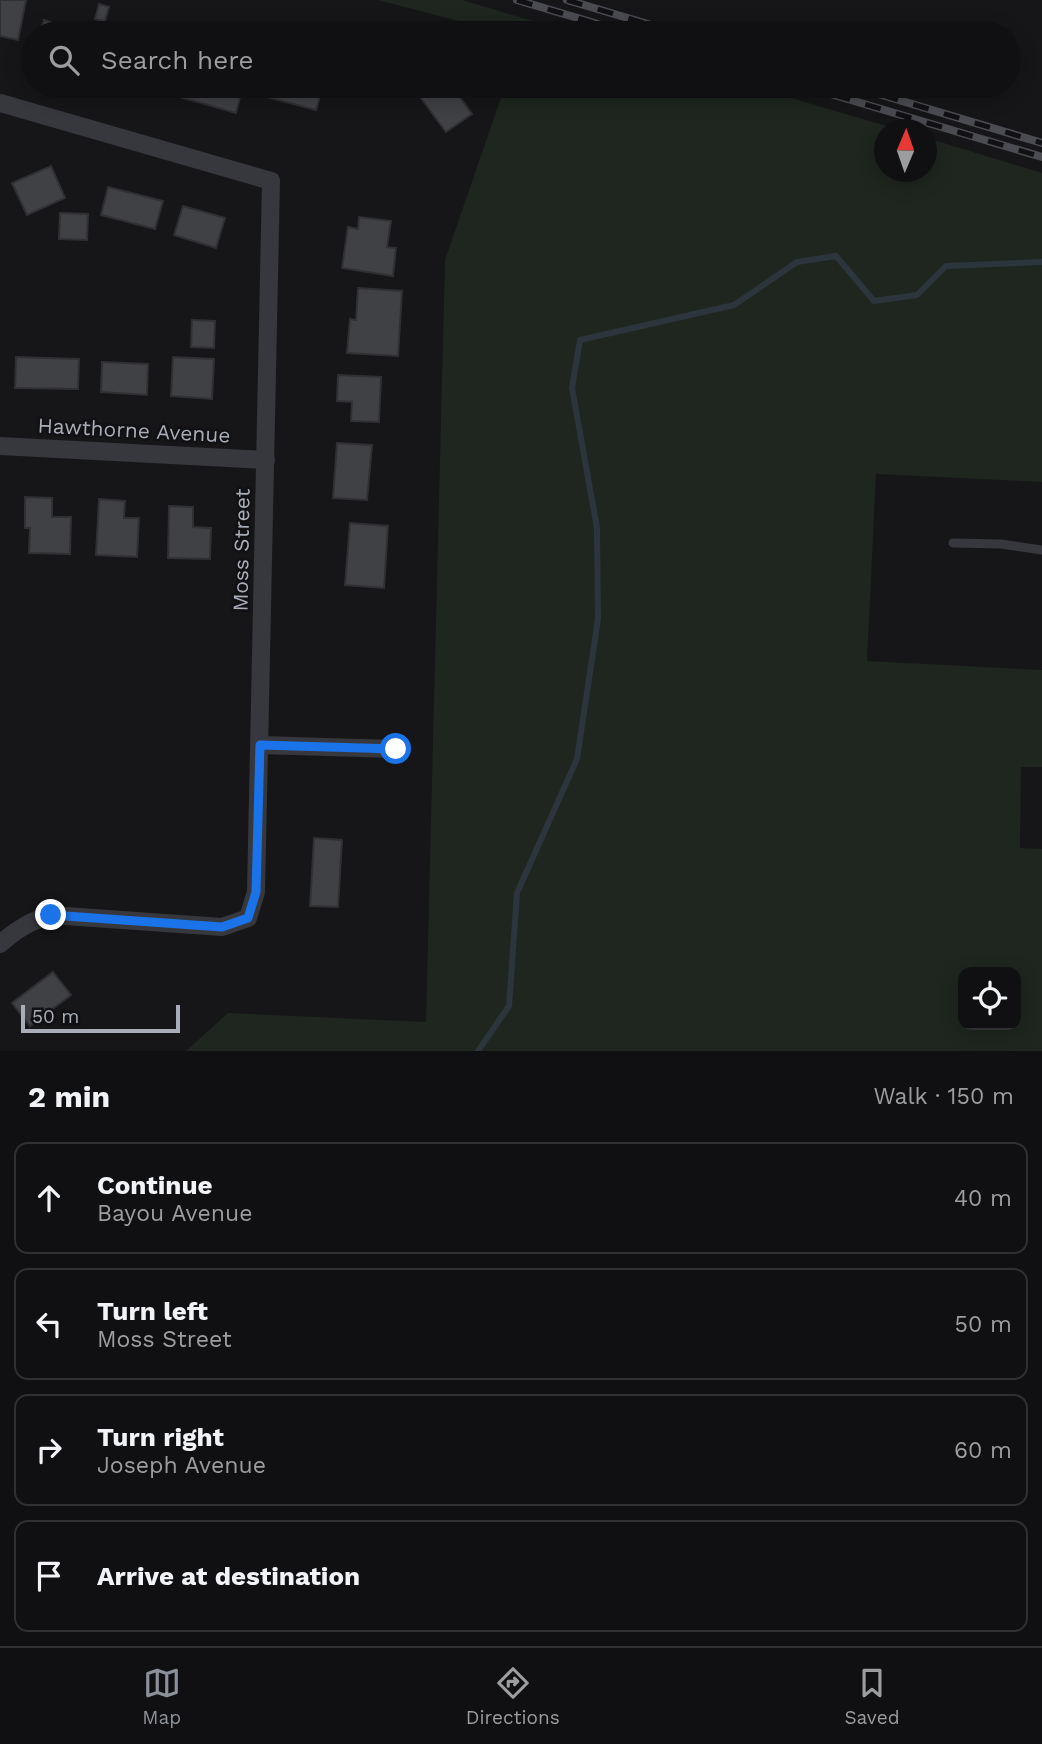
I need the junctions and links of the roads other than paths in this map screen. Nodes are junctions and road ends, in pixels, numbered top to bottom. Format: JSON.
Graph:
{"nodes":[{"id":1,"x":0,"y":103,"type":"edge"},
{"id":2,"x":0,"y":446,"type":"edge"},
{"id":3,"x":266,"y":460,"type":"junction"},
{"id":4,"x":953,"y":543,"type":"dead end"},
{"id":5,"x":1042,"y":550,"type":"edge"},
{"id":6,"x":260,"y":745,"type":"junction"},
{"id":7,"x":396,"y":749,"type":"dead end"},
{"id":8,"x":0,"y":944,"type":"edge"}],
"edges":[{"from":1,"to":3,"type":"street","name":"Moss Street"},
{"from":2,"to":3,"type":"street","name":"Hawthorne Avenue"},
{"from":3,"to":6,"type":"street","name":"Moss Street"},
{"from":4,"to":5,"type":"lane"},
{"from":6,"to":7,"type":"street"},
{"from":6,"to":8,"type":"street","name":"Moss Street"}]}
